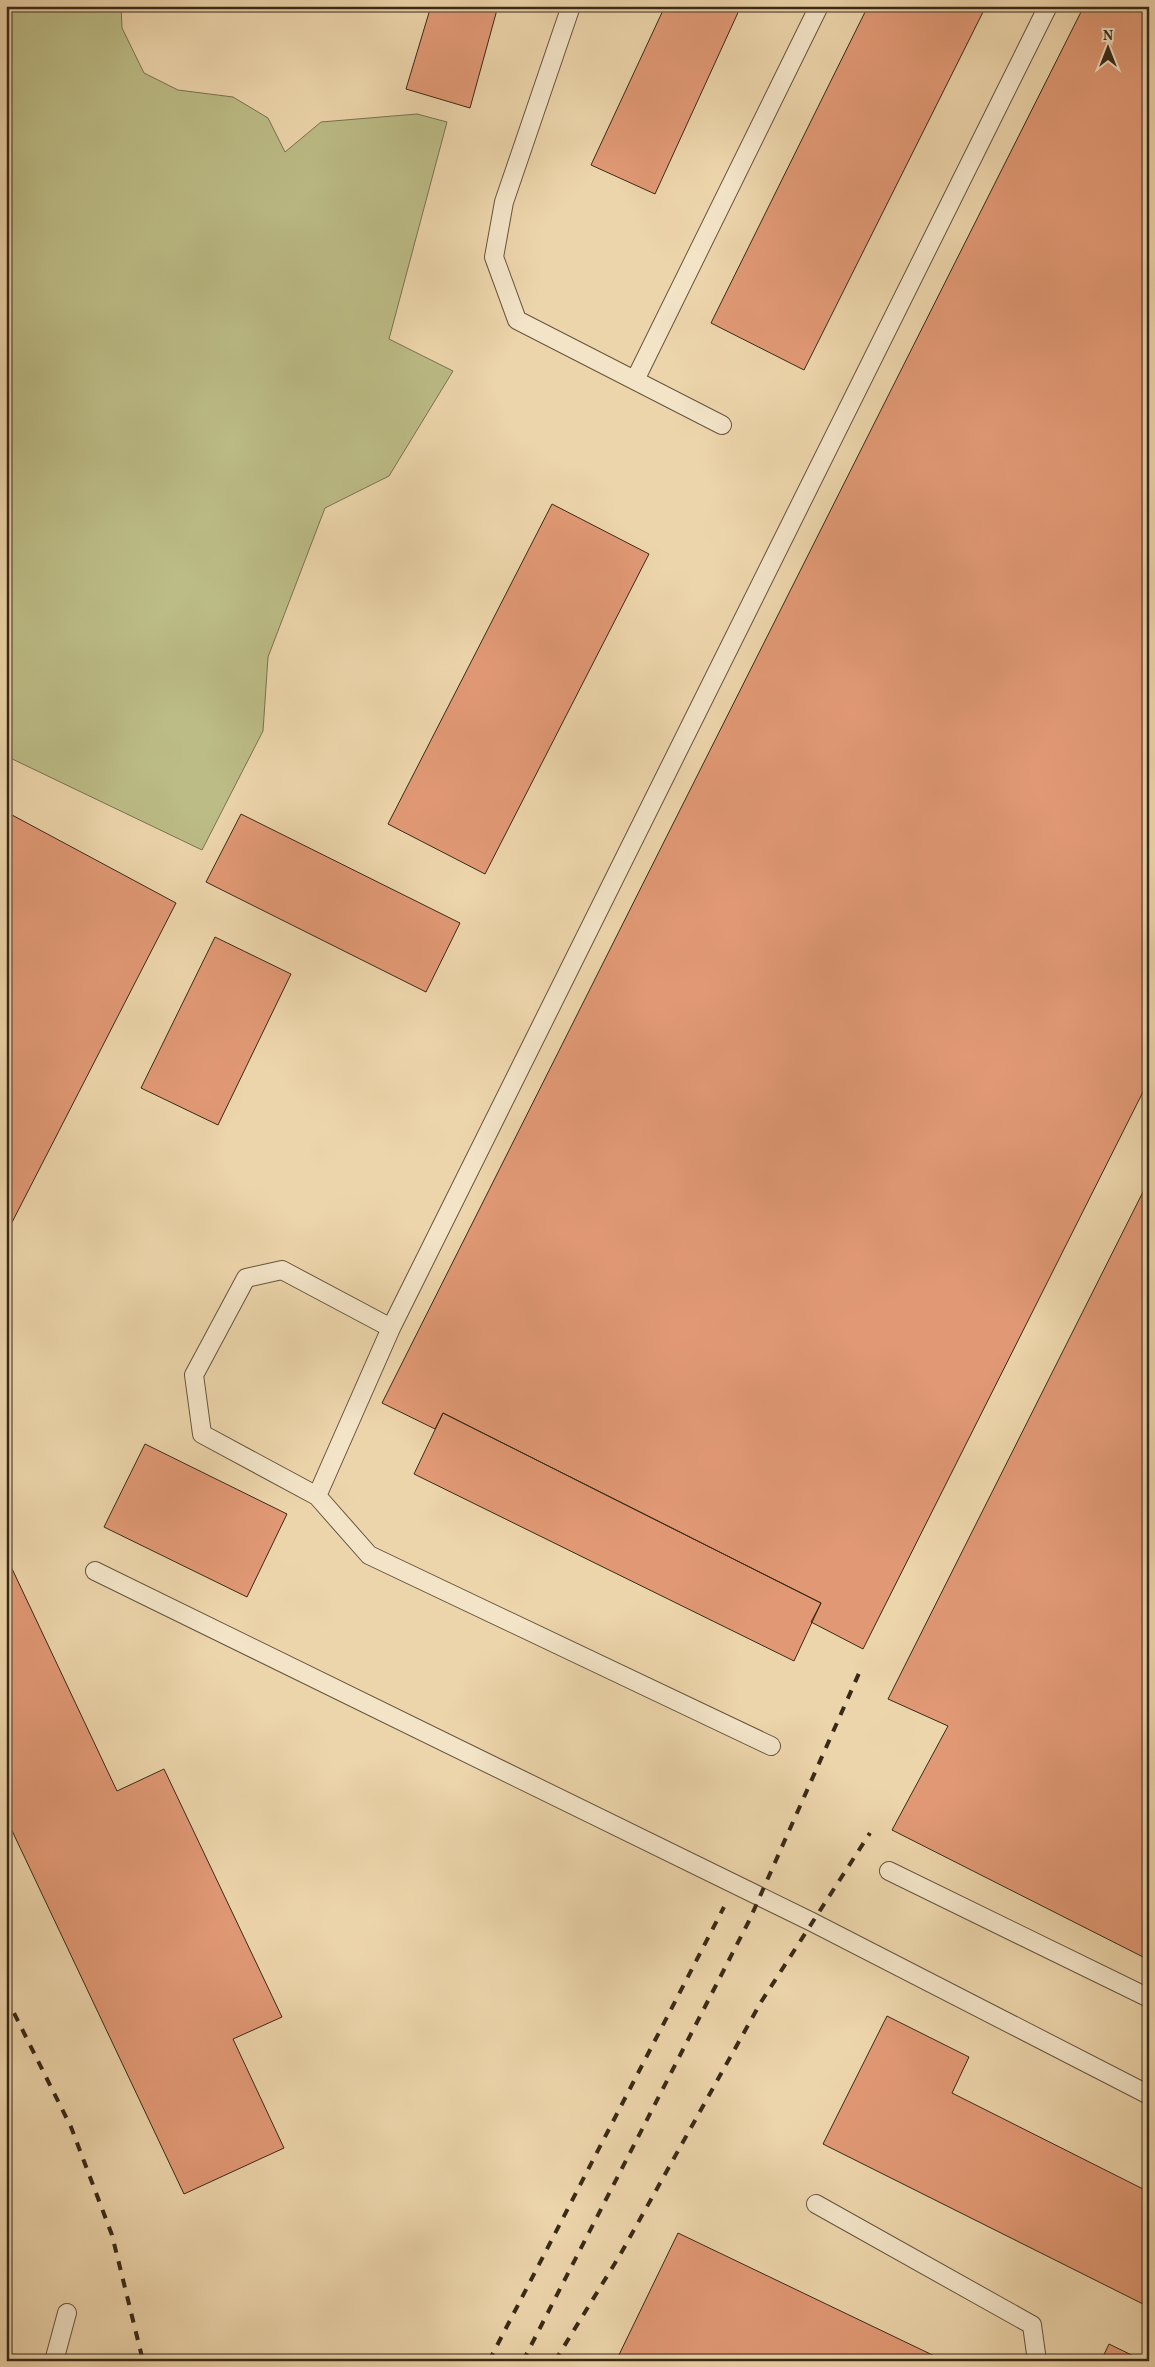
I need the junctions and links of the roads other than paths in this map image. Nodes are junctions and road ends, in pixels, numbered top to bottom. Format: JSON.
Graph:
{"nodes":[{"id":1,"x":571,"y":6,"type":"edge"},
{"id":2,"x":819,"y":6,"type":"edge"},
{"id":3,"x":1048,"y":6,"type":"edge"},
{"id":4,"x":635,"y":380,"type":"junction"},
{"id":5,"x":722,"y":425,"type":"dead end"},
{"id":6,"x":390,"y":1328,"type":"junction"},
{"id":7,"x":317,"y":1496,"type":"junction"},
{"id":8,"x":95,"y":1571,"type":"dead end"},
{"id":9,"x":771,"y":1746,"type":"dead end"},
{"id":10,"x":889,"y":1871,"type":"dead end"},
{"id":11,"x":1149,"y":1998,"type":"edge"},
{"id":12,"x":1149,"y":2095,"type":"edge"},
{"id":13,"x":816,"y":2204,"type":"dead end"},
{"id":14,"x":68,"y":2313,"type":"dead end"},
{"id":15,"x":54,"y":2361,"type":"edge"},
{"id":16,"x":1037,"y":2361,"type":"edge"}],
"edges":[{"from":1,"to":4,"type":"lane"},
{"from":2,"to":4,"type":"lane"},
{"from":3,"to":6,"type":"lane"},
{"from":4,"to":5,"type":"lane"},
{"from":6,"to":7,"type":"lane"},
{"from":6,"to":7,"type":"lane"},
{"from":7,"to":9,"type":"lane"},
{"from":8,"to":12,"type":"lane"},
{"from":10,"to":11,"type":"lane"},
{"from":13,"to":16,"type":"lane"},
{"from":14,"to":15,"type":"lane"}]}
